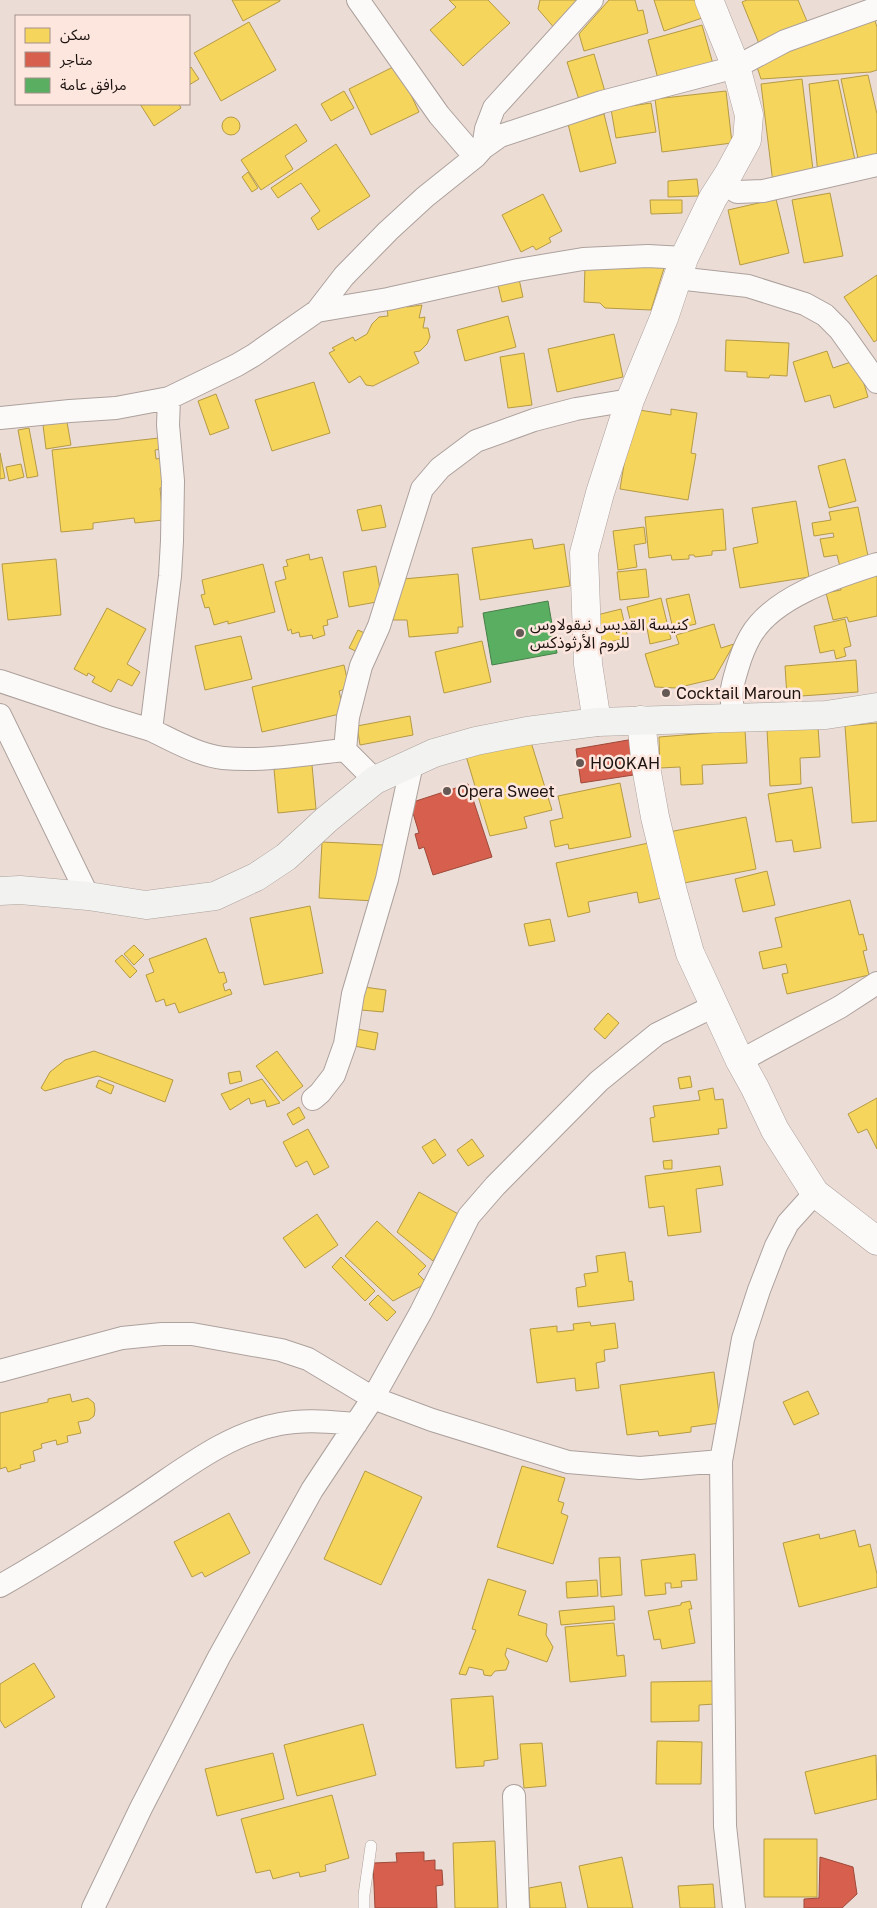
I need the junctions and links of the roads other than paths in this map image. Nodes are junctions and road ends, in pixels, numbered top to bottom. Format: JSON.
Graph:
{"nodes":[{"id":1,"x":358,"y":0,"type":"edge"},
{"id":2,"x":592,"y":0,"type":"edge"},
{"id":3,"x":709,"y":0,"type":"edge"},
{"id":4,"x":877,"y":8,"type":"edge"},
{"id":5,"x":736,"y":67,"type":"junction"},
{"id":6,"x":479,"y":153,"type":"junction"},
{"id":7,"x":877,"y":165,"type":"edge"},
{"id":8,"x":723,"y":183,"type":"junction"},
{"id":9,"x":681,"y":268,"type":"junction"},
{"id":10,"x":317,"y":311,"type":"junction"},
{"id":11,"x":877,"y":382,"type":"edge"},
{"id":12,"x":169,"y":398,"type":"junction"},
{"id":13,"x":630,"y":400,"type":"junction"},
{"id":14,"x":0,"y":418,"type":"edge"},
{"id":15,"x":877,"y":564,"type":"edge"},
{"id":16,"x":0,"y":680,"type":"edge"},
{"id":17,"x":877,"y":707,"type":"edge"},
{"id":18,"x":0,"y":715,"type":"edge"},
{"id":19,"x":735,"y":718,"type":"junction"},
{"id":20,"x":640,"y":720,"type":"junction"},
{"id":21,"x":596,"y":722,"type":"junction"},
{"id":22,"x":151,"y":730,"type":"junction"},
{"id":23,"x":345,"y":750,"type":"junction"},
{"id":24,"x":412,"y":764,"type":"junction"},
{"id":25,"x":375,"y":780,"type":"junction"},
{"id":26,"x":0,"y":891,"type":"edge"},
{"id":27,"x":88,"y":896,"type":"junction"},
{"id":28,"x":877,"y":982,"type":"edge"},
{"id":29,"x":714,"y":1006,"type":"junction"},
{"id":30,"x":740,"y":1061,"type":"junction"},
{"id":31,"x":313,"y":1099,"type":"dead end"},
{"id":32,"x":815,"y":1193,"type":"junction"},
{"id":33,"x":877,"y":1241,"type":"edge"},
{"id":34,"x":0,"y":1371,"type":"edge"},
{"id":35,"x":373,"y":1398,"type":"junction"},
{"id":36,"x":356,"y":1424,"type":"junction"},
{"id":37,"x":720,"y":1462,"type":"junction"},
{"id":38,"x":0,"y":1586,"type":"edge"},
{"id":39,"x":514,"y":1796,"type":"dead end"},
{"id":40,"x":371,"y":1846,"type":"dead end"},
{"id":41,"x":93,"y":1908,"type":"edge"},
{"id":42,"x":364,"y":1908,"type":"edge"},
{"id":43,"x":518,"y":1908,"type":"edge"},
{"id":44,"x":734,"y":1908,"type":"edge"}],
"edges":[{"from":1,"to":6,"type":"street"},
{"from":2,"to":6,"type":"street"},
{"from":3,"to":5,"type":"street"},
{"from":4,"to":5,"type":"street"},
{"from":5,"to":6,"type":"street"},
{"from":5,"to":8,"type":"street"},
{"from":6,"to":10,"type":"street"},
{"from":7,"to":8,"type":"street"},
{"from":8,"to":9,"type":"street"},
{"from":9,"to":10,"type":"street"},
{"from":9,"to":11,"type":"street"},
{"from":9,"to":13,"type":"street"},
{"from":10,"to":12,"type":"street"},
{"from":12,"to":14,"type":"street"},
{"from":12,"to":22,"type":"street"},
{"from":13,"to":21,"type":"street"},
{"from":13,"to":23,"type":"street"},
{"from":15,"to":19,"type":"street"},
{"from":16,"to":22,"type":"street"},
{"from":17,"to":19,"type":"main road"},
{"from":18,"to":27,"type":"street"},
{"from":19,"to":20,"type":"main road"},
{"from":20,"to":21,"type":"main road"},
{"from":20,"to":29,"type":"street"},
{"from":21,"to":24,"type":"main road"},
{"from":22,"to":23,"type":"street"},
{"from":23,"to":25,"type":"street"},
{"from":24,"to":25,"type":"main road"},
{"from":24,"to":31,"type":"street"},
{"from":25,"to":27,"type":"main road"},
{"from":26,"to":27,"type":"main road"},
{"from":28,"to":30,"type":"street"},
{"from":29,"to":30,"type":"street"},
{"from":29,"to":35,"type":"street"},
{"from":30,"to":32,"type":"street"},
{"from":32,"to":33,"type":"street"},
{"from":32,"to":37,"type":"street"},
{"from":34,"to":35,"type":"street"},
{"from":35,"to":36,"type":"street"},
{"from":35,"to":37,"type":"street"},
{"from":36,"to":38,"type":"street"},
{"from":36,"to":41,"type":"street"},
{"from":37,"to":44,"type":"street"},
{"from":39,"to":43,"type":"street"},
{"from":40,"to":42,"type":"lane"}]}
